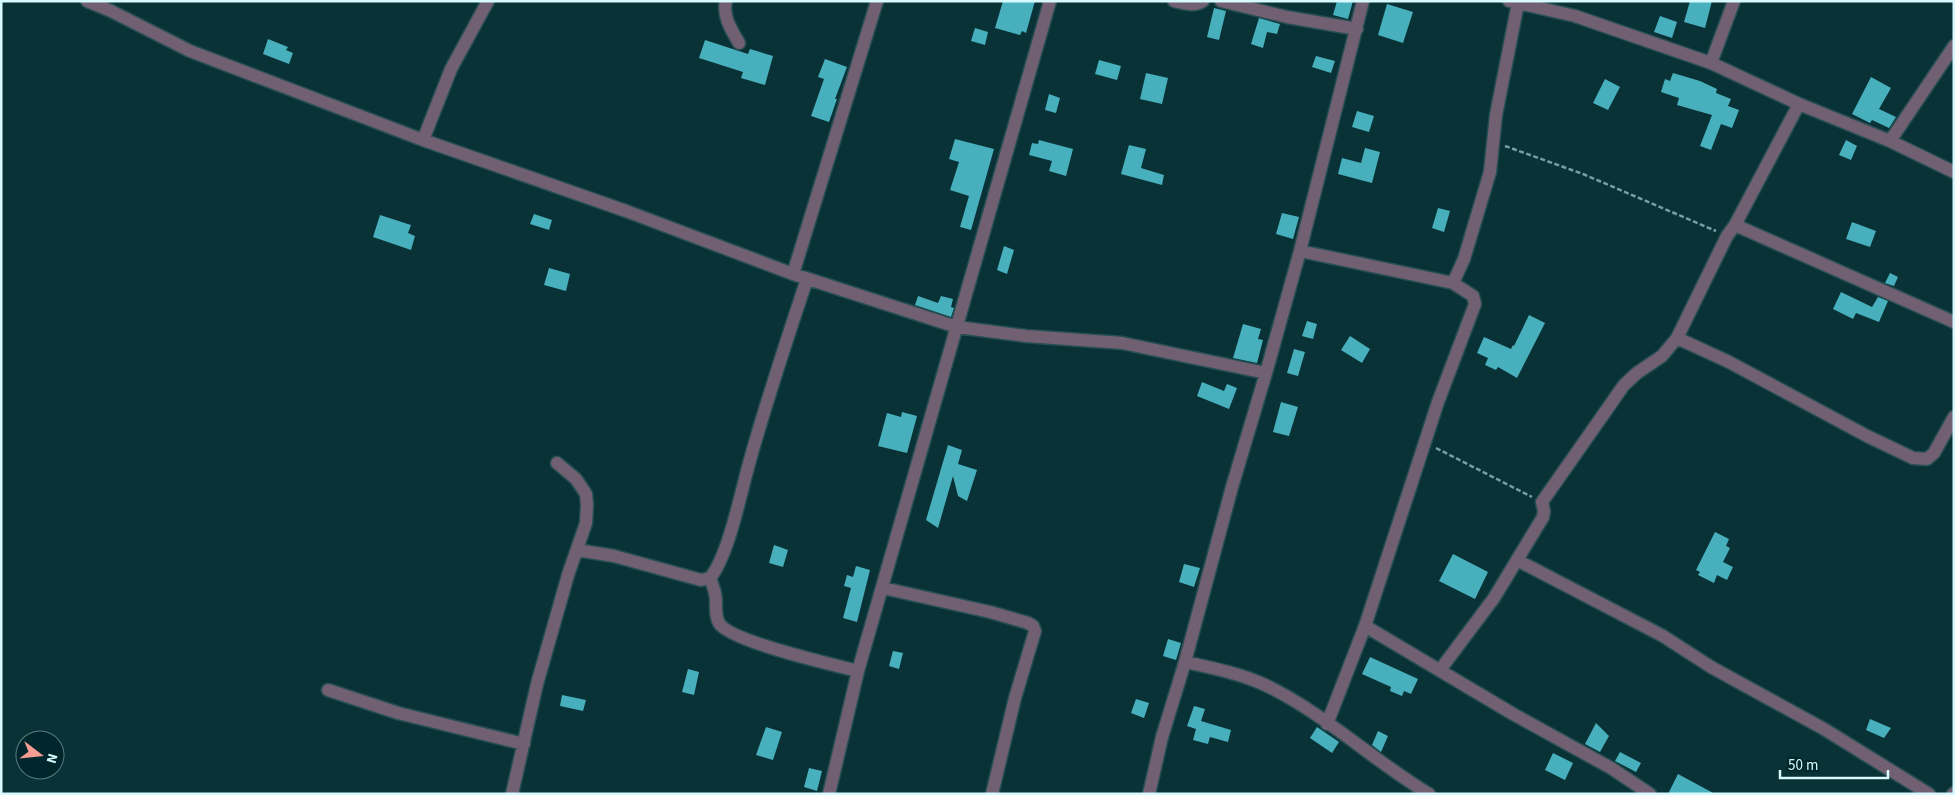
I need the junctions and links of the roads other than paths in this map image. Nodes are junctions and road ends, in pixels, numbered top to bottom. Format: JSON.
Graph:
{"nodes":[{"id":1,"x":87,"y":1,"type":"edge"},
{"id":2,"x":488,"y":1,"type":"edge"},
{"id":3,"x":726,"y":1,"type":"edge"},
{"id":4,"x":877,"y":1,"type":"edge"},
{"id":5,"x":1050,"y":1,"type":"edge"},
{"id":6,"x":1174,"y":1,"type":"edge"},
{"id":7,"x":1203,"y":1,"type":"edge"},
{"id":8,"x":1221,"y":1,"type":"edge"},
{"id":9,"x":1363,"y":1,"type":"edge"},
{"id":10,"x":1734,"y":1,"type":"edge"},
{"id":11,"x":1522,"y":3,"type":"edge"},
{"id":12,"x":1357,"y":29,"type":"junction"},
{"id":13,"x":739,"y":43,"type":"dead end"},
{"id":14,"x":1954,"y":46,"type":"edge"},
{"id":15,"x":1712,"y":63,"type":"junction"},
{"id":16,"x":1799,"y":104,"type":"junction"},
{"id":17,"x":423,"y":140,"type":"junction"},
{"id":18,"x":1890,"y":142,"type":"junction"},
{"id":19,"x":1954,"y":172,"type":"edge"},
{"id":20,"x":1735,"y":225,"type":"junction"},
{"id":21,"x":1300,"y":251,"type":"junction"},
{"id":22,"x":792,"y":274,"type":"junction"},
{"id":23,"x":807,"y":279,"type":"junction"},
{"id":24,"x":1453,"y":284,"type":"junction"},
{"id":25,"x":1954,"y":322,"type":"edge"},
{"id":26,"x":957,"y":327,"type":"junction"},
{"id":27,"x":1677,"y":338,"type":"junction"},
{"id":28,"x":1266,"y":373,"type":"junction"},
{"id":29,"x":1954,"y":416,"type":"edge"},
{"id":30,"x":557,"y":464,"type":"dead end"},
{"id":31,"x":577,"y":550,"type":"junction"},
{"id":32,"x":1517,"y":560,"type":"junction"},
{"id":33,"x":710,"y":578,"type":"junction"},
{"id":34,"x":884,"y":588,"type":"junction"},
{"id":35,"x":1364,"y":626,"type":"junction"},
{"id":36,"x":1186,"y":662,"type":"junction"},
{"id":37,"x":1440,"y":670,"type":"junction"},
{"id":38,"x":858,"y":671,"type":"junction"},
{"id":39,"x":328,"y":690,"type":"dead end"},
{"id":40,"x":1327,"y":724,"type":"junction"},
{"id":41,"x":524,"y":744,"type":"junction"},
{"id":42,"x":512,"y":794,"type":"edge"},
{"id":43,"x":829,"y":794,"type":"edge"},
{"id":44,"x":992,"y":794,"type":"edge"},
{"id":45,"x":1149,"y":794,"type":"edge"},
{"id":46,"x":1429,"y":794,"type":"edge"},
{"id":47,"x":1650,"y":794,"type":"edge"},
{"id":48,"x":1929,"y":794,"type":"edge"}],
"edges":[{"from":1,"to":17,"type":"street"},
{"from":2,"to":17,"type":"street"},
{"from":3,"to":13,"type":"street"},
{"from":4,"to":22,"type":"street"},
{"from":5,"to":26,"type":"street"},
{"from":6,"to":7,"type":"street"},
{"from":8,"to":12,"type":"street"},
{"from":9,"to":12,"type":"street"},
{"from":10,"to":15,"type":"street"},
{"from":11,"to":15,"type":"street"},
{"from":11,"to":24,"type":"street"},
{"from":12,"to":21,"type":"street"},
{"from":14,"to":18,"type":"street"},
{"from":15,"to":16,"type":"street"},
{"from":16,"to":18,"type":"street"},
{"from":16,"to":20,"type":"street"},
{"from":17,"to":22,"type":"street"},
{"from":18,"to":19,"type":"street"},
{"from":20,"to":25,"type":"street"},
{"from":20,"to":27,"type":"street"},
{"from":21,"to":24,"type":"street"},
{"from":21,"to":28,"type":"street"},
{"from":22,"to":23,"type":"street"},
{"from":23,"to":26,"type":"street"},
{"from":23,"to":33,"type":"street"},
{"from":24,"to":35,"type":"street"},
{"from":26,"to":28,"type":"street"},
{"from":26,"to":34,"type":"street"},
{"from":27,"to":29,"type":"street"},
{"from":27,"to":32,"type":"street"},
{"from":28,"to":36,"type":"street"},
{"from":30,"to":31,"type":"street"},
{"from":31,"to":33,"type":"street"},
{"from":31,"to":41,"type":"street"},
{"from":32,"to":37,"type":"street"},
{"from":32,"to":48,"type":"street"},
{"from":33,"to":38,"type":"street"},
{"from":34,"to":38,"type":"street"},
{"from":34,"to":44,"type":"street"},
{"from":35,"to":37,"type":"street"},
{"from":35,"to":40,"type":"street"},
{"from":36,"to":40,"type":"street"},
{"from":36,"to":45,"type":"street"},
{"from":37,"to":47,"type":"street"},
{"from":38,"to":43,"type":"street"},
{"from":39,"to":41,"type":"street"},
{"from":40,"to":46,"type":"street"},
{"from":41,"to":42,"type":"street"}]}
